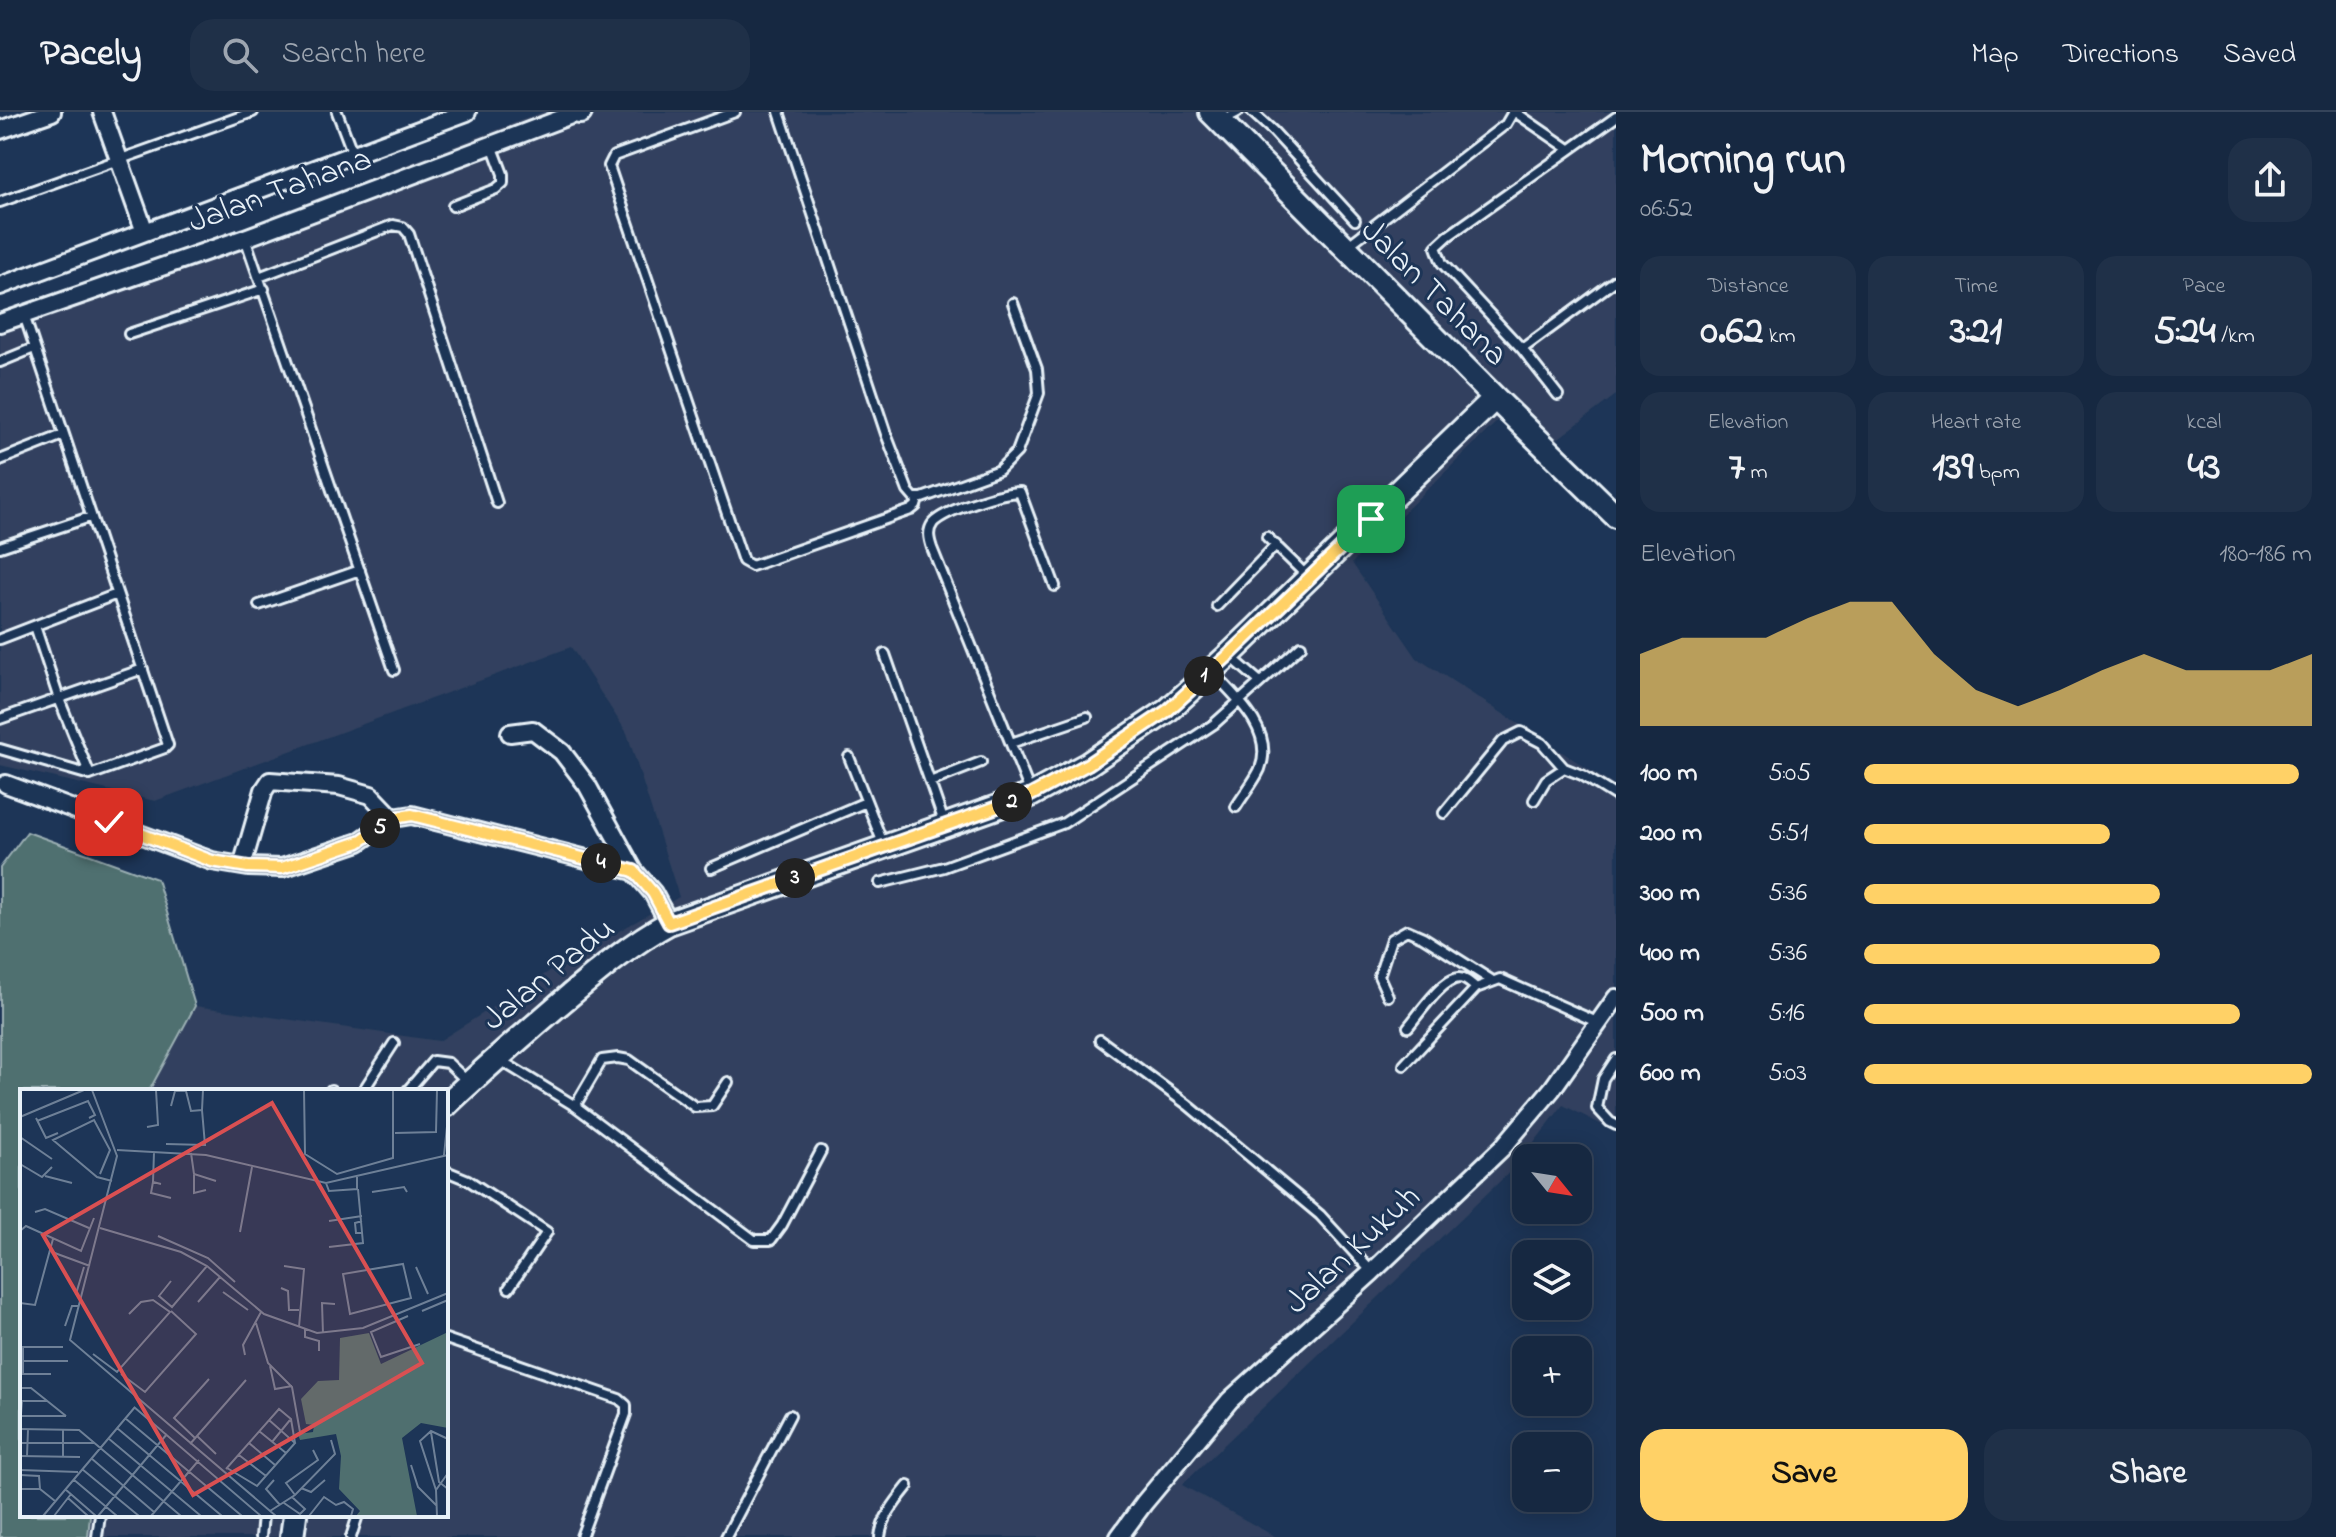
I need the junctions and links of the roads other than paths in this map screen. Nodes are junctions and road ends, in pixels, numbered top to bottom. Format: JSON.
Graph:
{"nodes":[{"id":1,"x":52,"y":112,"type":"edge"},
{"id":2,"x":102,"y":112,"type":"edge"},
{"id":3,"x":253,"y":112,"type":"edge"},
{"id":4,"x":337,"y":112,"type":"edge"},
{"id":5,"x":467,"y":112,"type":"edge"},
{"id":6,"x":579,"y":112,"type":"edge"},
{"id":7,"x":735,"y":112,"type":"edge"},
{"id":8,"x":779,"y":112,"type":"edge"},
{"id":9,"x":1252,"y":112,"type":"edge"},
{"id":10,"x":1514,"y":112,"type":"edge"},
{"id":11,"x":1223,"y":115,"type":"edge"},
{"id":12,"x":1616,"y":117,"type":"edge"},
{"id":13,"x":0,"y":130,"type":"edge"},
{"id":14,"x":492,"y":144,"type":"junction"},
{"id":15,"x":1569,"y":149,"type":"junction"},
{"id":16,"x":353,"y":154,"type":"junction"},
{"id":17,"x":119,"y":159,"type":"junction"},
{"id":18,"x":0,"y":202,"type":"edge"},
{"id":19,"x":453,"y":206,"type":"dead end"},
{"id":20,"x":1355,"y":220,"type":"dead end"},
{"id":21,"x":145,"y":232,"type":"junction"},
{"id":22,"x":245,"y":238,"type":"junction"},
{"id":23,"x":1345,"y":248,"type":"junction"},
{"id":24,"x":259,"y":277,"type":"junction"},
{"id":25,"x":1616,"y":280,"type":"edge"},
{"id":26,"x":0,"y":286,"type":"edge"},
{"id":27,"x":264,"y":289,"type":"junction"},
{"id":28,"x":1013,"y":303,"type":"dead end"},
{"id":29,"x":24,"y":314,"type":"junction"},
{"id":30,"x":0,"y":323,"type":"edge"},
{"id":31,"x":129,"y":334,"type":"dead end"},
{"id":32,"x":34,"y":348,"type":"junction"},
{"id":33,"x":1522,"y":349,"type":"junction"},
{"id":34,"x":0,"y":362,"type":"edge"},
{"id":35,"x":1558,"y":395,"type":"dead end"},
{"id":36,"x":1495,"y":398,"type":"junction"},
{"id":37,"x":63,"y":435,"type":"junction"},
{"id":38,"x":0,"y":460,"type":"edge"},
{"id":39,"x":918,"y":499,"type":"junction"},
{"id":40,"x":497,"y":503,"type":"dead end"},
{"id":41,"x":1616,"y":516,"type":"edge"},
{"id":42,"x":90,"y":517,"type":"junction"},
{"id":43,"x":1267,"y":537,"type":"dead end"},
{"id":44,"x":1276,"y":545,"type":"junction"},
{"id":45,"x":0,"y":547,"type":"edge"},
{"id":46,"x":360,"y":570,"type":"junction"},
{"id":47,"x":1310,"y":579,"type":"junction"},
{"id":48,"x":1055,"y":586,"type":"dead end"},
{"id":49,"x":117,"y":594,"type":"junction"},
{"id":50,"x":259,"y":605,"type":"dead end"},
{"id":51,"x":1217,"y":606,"type":"dead end"},
{"id":52,"x":35,"y":626,"type":"junction"},
{"id":53,"x":0,"y":639,"type":"edge"},
{"id":54,"x":1301,"y":646,"type":"dead end"},
{"id":55,"x":885,"y":654,"type":"dead end"},
{"id":56,"x":1229,"y":655,"type":"junction"},
{"id":57,"x":143,"y":669,"type":"junction"},
{"id":58,"x":394,"y":670,"type":"dead end"},
{"id":59,"x":1210,"y":670,"type":"junction"},
{"id":60,"x":1260,"y":682,"type":"junction"},
{"id":61,"x":59,"y":699,"type":"junction"},
{"id":62,"x":1240,"y":701,"type":"junction"},
{"id":63,"x":1087,"y":717,"type":"dead end"},
{"id":64,"x":0,"y":719,"type":"edge"},
{"id":65,"x":510,"y":733,"type":"dead end"},
{"id":66,"x":1011,"y":743,"type":"junction"},
{"id":67,"x":0,"y":749,"type":"edge"},
{"id":68,"x":849,"y":757,"type":"dead end"},
{"id":69,"x":981,"y":762,"type":"dead end"},
{"id":70,"x":1564,"y":768,"type":"junction"},
{"id":71,"x":90,"y":775,"type":"junction"},
{"id":72,"x":930,"y":782,"type":"junction"},
{"id":73,"x":6,"y":784,"type":"dead end"},
{"id":74,"x":1031,"y":795,"type":"junction"},
{"id":75,"x":1616,"y":796,"type":"edge"},
{"id":76,"x":1534,"y":800,"type":"dead end"},
{"id":77,"x":866,"y":802,"type":"junction"},
{"id":78,"x":1236,"y":807,"type":"dead end"},
{"id":79,"x":1444,"y":813,"type":"dead end"},
{"id":80,"x":393,"y":818,"type":"junction"},
{"id":81,"x":946,"y":826,"type":"junction"},
{"id":82,"x":884,"y":847,"type":"junction"},
{"id":83,"x":242,"y":866,"type":"junction"},
{"id":84,"x":711,"y":868,"type":"dead end"},
{"id":85,"x":634,"y":871,"type":"junction"},
{"id":86,"x":880,"y":883,"type":"dead end"},
{"id":87,"x":669,"y":923,"type":"junction"},
{"id":88,"x":1491,"y":980,"type":"junction"},
{"id":89,"x":1476,"y":988,"type":"junction"},
{"id":90,"x":1388,"y":996,"type":"dead end"},
{"id":91,"x":1616,"y":998,"type":"edge"},
{"id":92,"x":1600,"y":1023,"type":"junction"},
{"id":93,"x":1408,"y":1027,"type":"dead end"},
{"id":94,"x":1100,"y":1040,"type":"dead end"},
{"id":95,"x":394,"y":1043,"type":"dead end"},
{"id":96,"x":496,"y":1058,"type":"junction"},
{"id":97,"x":1616,"y":1059,"type":"edge"},
{"id":98,"x":1404,"y":1065,"type":"dead end"},
{"id":99,"x":728,"y":1082,"type":"dead end"},
{"id":100,"x":469,"y":1083,"type":"junction"},
{"id":101,"x":364,"y":1089,"type":"edge"},
{"id":102,"x":409,"y":1089,"type":"edge"},
{"id":103,"x":448,"y":1103,"type":"edge"},
{"id":104,"x":575,"y":1106,"type":"junction"},
{"id":105,"x":1616,"y":1125,"type":"edge"},
{"id":106,"x":821,"y":1151,"type":"dead end"},
{"id":107,"x":448,"y":1172,"type":"edge"},
{"id":108,"x":1372,"y":1272,"type":"junction"},
{"id":109,"x":509,"y":1288,"type":"dead end"},
{"id":110,"x":448,"y":1340,"type":"edge"},
{"id":111,"x":790,"y":1415,"type":"dead end"},
{"id":112,"x":908,"y":1486,"type":"dead end"},
{"id":113,"x":100,"y":1517,"type":"edge"},
{"id":114,"x":263,"y":1517,"type":"edge"},
{"id":115,"x":295,"y":1517,"type":"edge"},
{"id":116,"x":357,"y":1517,"type":"edge"},
{"id":117,"x":97,"y":1537,"type":"edge"},
{"id":118,"x":261,"y":1537,"type":"edge"},
{"id":119,"x":292,"y":1537,"type":"edge"},
{"id":120,"x":351,"y":1537,"type":"edge"},
{"id":121,"x":581,"y":1537,"type":"edge"},
{"id":122,"x":726,"y":1537,"type":"edge"},
{"id":123,"x":880,"y":1537,"type":"edge"},
{"id":124,"x":1119,"y":1537,"type":"edge"}],
"edges":[{"from":1,"to":13,"type":"street"},
{"from":2,"to":17,"type":"street"},
{"from":3,"to":17,"type":"lane"},
{"from":4,"to":16,"type":"lane"},
{"from":5,"to":16,"type":"street"},
{"from":6,"to":14,"type":"street","name":"Jalan Tahana"},
{"from":7,"to":39,"type":"lane"},
{"from":8,"to":39,"type":"lane"},
{"from":9,"to":20,"type":"lane"},
{"from":10,"to":15,"type":"lane"},
{"from":10,"to":23,"type":"lane"},
{"from":11,"to":23,"type":"street","name":"Jalan Tahana"},
{"from":12,"to":15,"type":"lane"},
{"from":14,"to":19,"type":"lane"},
{"from":14,"to":22,"type":"street","name":"Jalan Tahana"},
{"from":15,"to":33,"type":"lane"},
{"from":16,"to":21,"type":"street"},
{"from":17,"to":18,"type":"lane"},
{"from":17,"to":21,"type":"street"},
{"from":21,"to":26,"type":"street"},
{"from":22,"to":24,"type":"lane"},
{"from":22,"to":29,"type":"street","name":"Jalan Tahana"},
{"from":23,"to":36,"type":"street","name":"Jalan Tahana"},
{"from":24,"to":27,"type":"lane"},
{"from":24,"to":40,"type":"lane"},
{"from":25,"to":33,"type":"lane"},
{"from":27,"to":31,"type":"lane"},
{"from":27,"to":46,"type":"lane"},
{"from":28,"to":39,"type":"lane"},
{"from":29,"to":30,"type":"street","name":"Jalan Tahana"},
{"from":29,"to":32,"type":"lane"},
{"from":32,"to":34,"type":"lane"},
{"from":32,"to":37,"type":"lane"},
{"from":33,"to":35,"type":"lane"},
{"from":36,"to":41,"type":"street","name":"Jalan Tahana"},
{"from":36,"to":47,"type":"street","name":"Jalan Padu"},
{"from":37,"to":38,"type":"lane"},
{"from":37,"to":42,"type":"lane"},
{"from":42,"to":45,"type":"lane"},
{"from":42,"to":49,"type":"lane"},
{"from":43,"to":44,"type":"lane"},
{"from":44,"to":47,"type":"lane"},
{"from":44,"to":51,"type":"lane"},
{"from":46,"to":50,"type":"lane"},
{"from":46,"to":58,"type":"lane"},
{"from":47,"to":56,"type":"street","name":"Jalan Padu"},
{"from":48,"to":66,"type":"lane"},
{"from":49,"to":52,"type":"lane"},
{"from":49,"to":57,"type":"lane"},
{"from":52,"to":53,"type":"lane"},
{"from":52,"to":61,"type":"lane"},
{"from":54,"to":60,"type":"lane"},
{"from":55,"to":72,"type":"lane"},
{"from":56,"to":59,"type":"street","name":"Jalan Padu"},
{"from":56,"to":60,"type":"lane"},
{"from":57,"to":61,"type":"lane"},
{"from":57,"to":71,"type":"lane"},
{"from":59,"to":62,"type":"lane"},
{"from":59,"to":74,"type":"street","name":"Jalan Padu"},
{"from":60,"to":62,"type":"lane"},
{"from":61,"to":64,"type":"lane"},
{"from":61,"to":71,"type":"lane"},
{"from":62,"to":78,"type":"lane"},
{"from":62,"to":86,"type":"lane"},
{"from":63,"to":66,"type":"lane"},
{"from":65,"to":85,"type":"street"},
{"from":66,"to":74,"type":"lane"},
{"from":67,"to":71,"type":"lane"},
{"from":68,"to":77,"type":"lane"},
{"from":69,"to":72,"type":"lane"},
{"from":70,"to":75,"type":"lane"},
{"from":70,"to":76,"type":"lane"},
{"from":70,"to":79,"type":"lane"},
{"from":72,"to":81,"type":"lane"},
{"from":73,"to":83,"type":"street"},
{"from":74,"to":81,"type":"street","name":"Jalan Padu"},
{"from":77,"to":82,"type":"lane"},
{"from":77,"to":84,"type":"lane"},
{"from":80,"to":83,"type":"street"},
{"from":80,"to":83,"type":"street"},
{"from":80,"to":85,"type":"street"},
{"from":81,"to":82,"type":"street","name":"Jalan Padu"},
{"from":82,"to":87,"type":"street","name":"Jalan Padu"},
{"from":85,"to":87,"type":"street"},
{"from":87,"to":96,"type":"street","name":"Jalan Padu"},
{"from":88,"to":89,"type":"lane"},
{"from":88,"to":90,"type":"lane"},
{"from":88,"to":92,"type":"lane"},
{"from":89,"to":93,"type":"lane"},
{"from":89,"to":98,"type":"lane"},
{"from":91,"to":92,"type":"street","name":"Jalan Kukuh"},
{"from":92,"to":108,"type":"street","name":"Jalan Kukuh"},
{"from":94,"to":108,"type":"lane"},
{"from":95,"to":101,"type":"lane"},
{"from":96,"to":100,"type":"street","name":"Jalan Padu"},
{"from":96,"to":104,"type":"lane"},
{"from":97,"to":105,"type":"lane"},
{"from":99,"to":104,"type":"lane"},
{"from":100,"to":102,"type":"lane"},
{"from":100,"to":103,"type":"street","name":"Jalan Padu"},
{"from":104,"to":106,"type":"lane"},
{"from":107,"to":109,"type":"lane"},
{"from":108,"to":124,"type":"street","name":"Jalan Kukuh"},
{"from":110,"to":121,"type":"lane"},
{"from":111,"to":122,"type":"lane"},
{"from":112,"to":123,"type":"lane"},
{"from":113,"to":117,"type":"lane"},
{"from":114,"to":118,"type":"lane"},
{"from":115,"to":119,"type":"street"},
{"from":116,"to":120,"type":"lane"}]}
